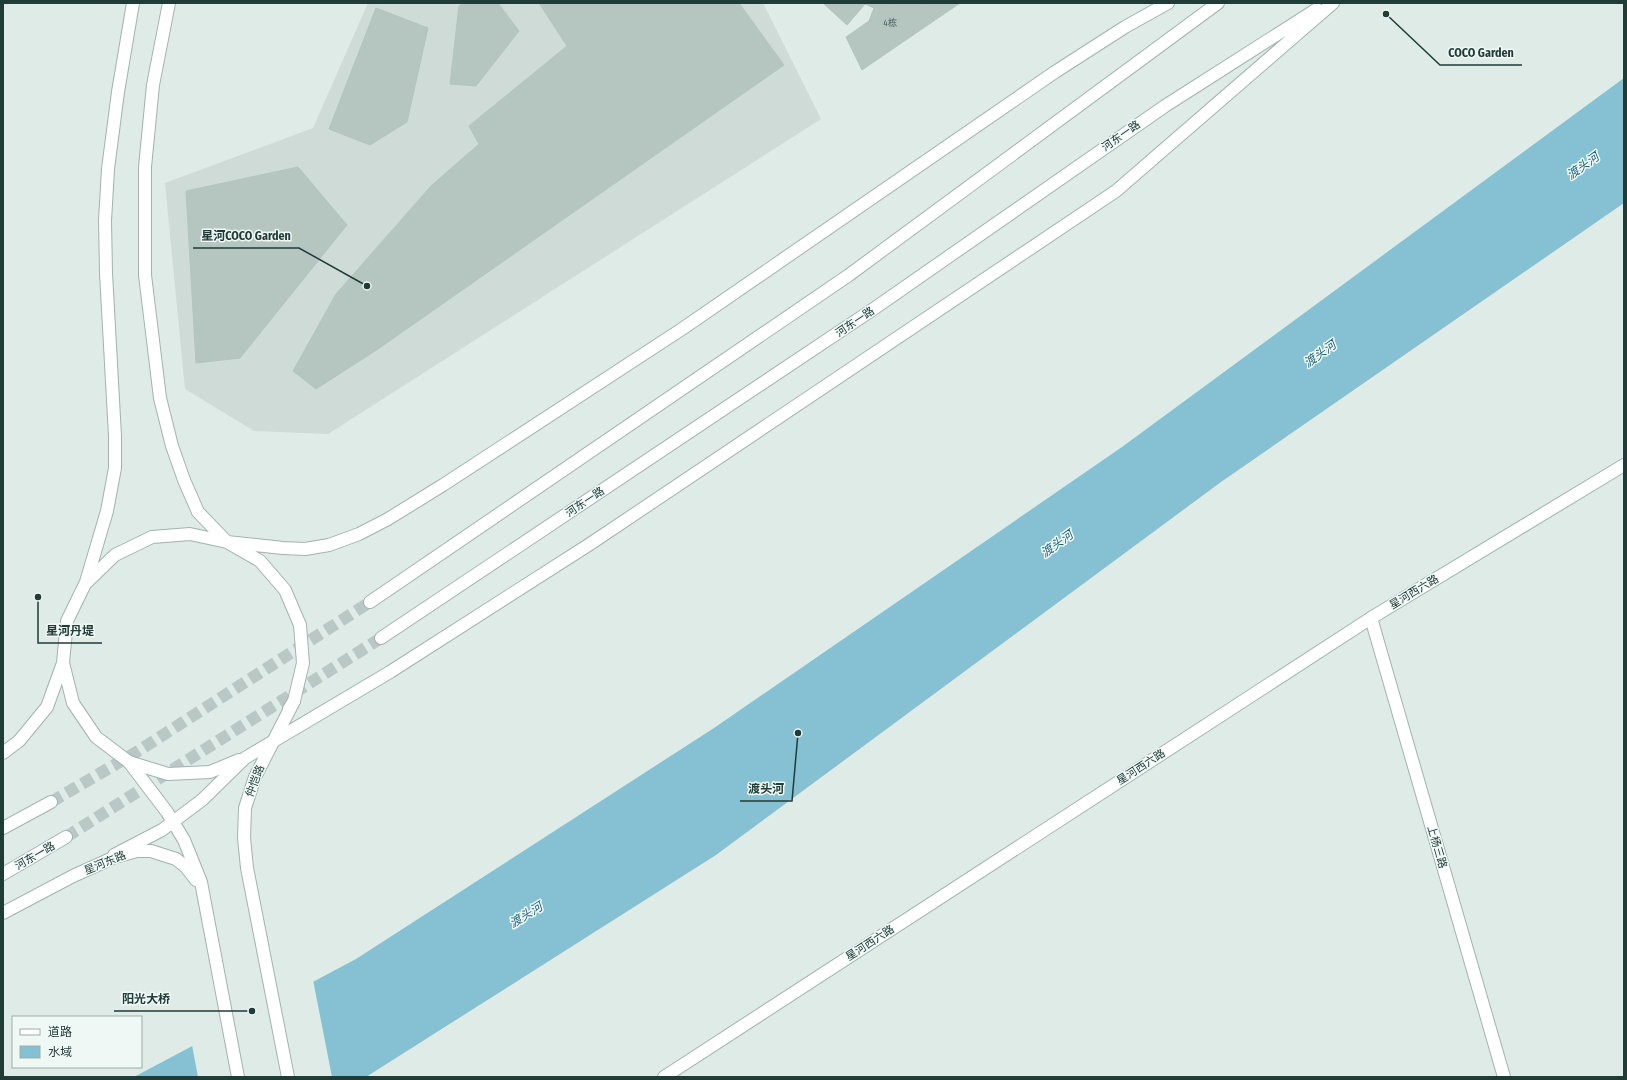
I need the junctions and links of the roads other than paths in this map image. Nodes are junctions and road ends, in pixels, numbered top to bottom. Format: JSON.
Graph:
{"nodes":[{"id":1,"x":133,"y":3,"type":"edge"},
{"id":2,"x":169,"y":3,"type":"edge"},
{"id":3,"x":1168,"y":3,"type":"edge"},
{"id":4,"x":1218,"y":3,"type":"edge"},
{"id":5,"x":1326,"y":3,"type":"edge"},
{"id":6,"x":1333,"y":3,"type":"edge"},
{"id":7,"x":1624,"y":465,"type":"edge"},
{"id":8,"x":227,"y":542,"type":"junction"},
{"id":9,"x":85,"y":584,"type":"junction"},
{"id":10,"x":370,"y":602,"type":"tunnel mouth"},
{"id":11,"x":1370,"y":618,"type":"junction"},
{"id":12,"x":382,"y":638,"type":"tunnel mouth"},
{"id":13,"x":63,"y":663,"type":"junction"},
{"id":14,"x":294,"y":701,"type":"junction"},
{"id":15,"x":272,"y":742,"type":"junction"},
{"id":16,"x":3,"y":753,"type":"edge"},
{"id":17,"x":245,"y":758,"type":"junction"},
{"id":18,"x":129,"y":762,"type":"junction"},
{"id":19,"x":51,"y":802,"type":"tunnel mouth"},
{"id":20,"x":173,"y":821,"type":"junction"},
{"id":21,"x":3,"y":828,"type":"edge"},
{"id":22,"x":66,"y":837,"type":"tunnel mouth"},
{"id":23,"x":3,"y":874,"type":"edge"},
{"id":24,"x":73,"y":876,"type":"junction"},
{"id":25,"x":202,"y":888,"type":"junction"},
{"id":26,"x":3,"y":913,"type":"edge"},
{"id":27,"x":238,"y":1077,"type":"edge"},
{"id":28,"x":288,"y":1077,"type":"edge"},
{"id":29,"x":664,"y":1077,"type":"edge"},
{"id":30,"x":1504,"y":1077,"type":"edge"}],
"edges":[{"from":1,"to":9,"type":"street"},
{"from":2,"to":8,"type":"street"},
{"from":3,"to":8,"type":"street"},
{"from":4,"to":10,"type":"street"},
{"from":5,"to":12,"type":"street","name":"河东一路"},
{"from":6,"to":15,"type":"street"},
{"from":7,"to":11,"type":"street","name":"星河西六路"},
{"from":8,"to":9,"type":"street"},
{"from":8,"to":14,"type":"street"},
{"from":9,"to":13,"type":"street"},
{"from":11,"to":29,"type":"street","name":"星河西六路"},
{"from":11,"to":30,"type":"street","name":"上杨三路"},
{"from":13,"to":16,"type":"street"},
{"from":13,"to":18,"type":"street"},
{"from":14,"to":15,"type":"street","name":"仲恺路"},
{"from":14,"to":17,"type":"street"},
{"from":15,"to":17,"type":"street"},
{"from":15,"to":28,"type":"street","name":"仲恺路"},
{"from":17,"to":18,"type":"street"},
{"from":17,"to":20,"type":"street"},
{"from":18,"to":20,"type":"street"},
{"from":19,"to":21,"type":"street"},
{"from":20,"to":24,"type":"street"},
{"from":20,"to":25,"type":"street"},
{"from":22,"to":23,"type":"street","name":"河东一路"},
{"from":24,"to":25,"type":"street","name":"星河东路"},
{"from":24,"to":26,"type":"street","name":"星河东路"},
{"from":25,"to":27,"type":"street"}]}
